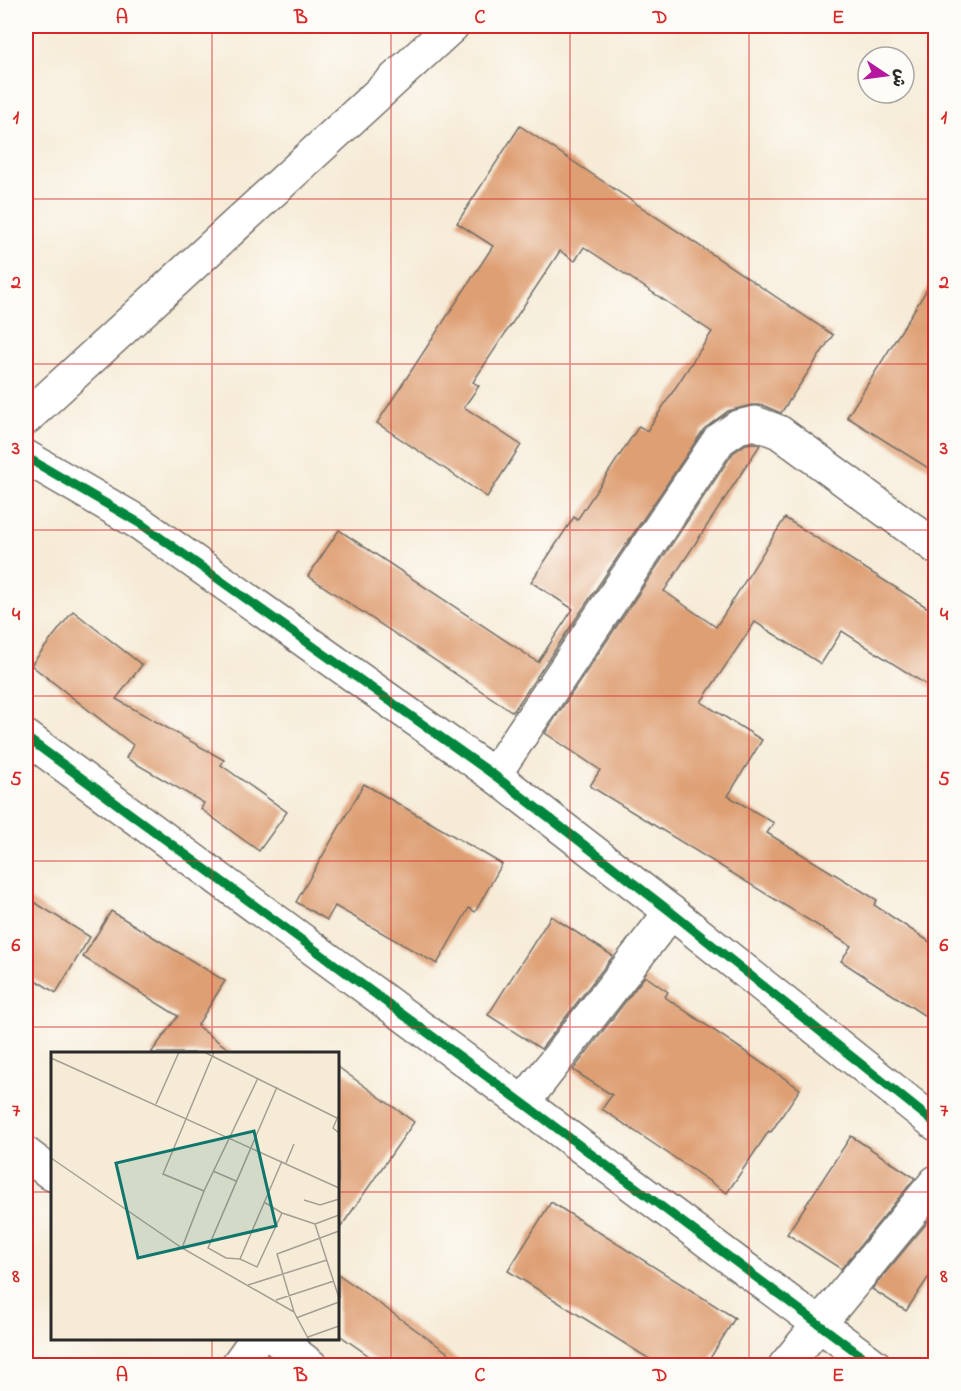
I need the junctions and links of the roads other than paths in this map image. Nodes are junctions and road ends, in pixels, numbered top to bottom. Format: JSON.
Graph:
{"nodes":[{"id":1,"x":452,"y":26,"type":"edge"},
{"id":2,"x":26,"y":418,"type":"edge"},
{"id":3,"x":26,"y":457,"type":"edge"},
{"id":4,"x":936,"y":547,"type":"edge"},
{"id":5,"x":26,"y":737,"type":"edge"},
{"id":6,"x":494,"y":775,"type":"junction"},
{"id":7,"x":671,"y":912,"type":"junction"},
{"id":8,"x":523,"y":1103,"type":"junction"},
{"id":9,"x":936,"y":1124,"type":"edge"},
{"id":10,"x":26,"y":1154,"type":"edge"},
{"id":11,"x":51,"y":1173,"type":"edge"},
{"id":12,"x":936,"y":1182,"type":"edge"},
{"id":13,"x":818,"y":1324,"type":"junction"},
{"id":14,"x":256,"y":1340,"type":"edge"},
{"id":15,"x":277,"y":1340,"type":"edge"},
{"id":16,"x":237,"y":1365,"type":"edge"},
{"id":17,"x":311,"y":1365,"type":"edge"},
{"id":18,"x":785,"y":1365,"type":"edge"},
{"id":19,"x":875,"y":1365,"type":"edge"}],
"edges":[{"from":1,"to":2,"type":"street"},
{"from":3,"to":6,"type":"street"},
{"from":4,"to":6,"type":"street"},
{"from":5,"to":8,"type":"street"},
{"from":6,"to":7,"type":"street"},
{"from":7,"to":8,"type":"street"},
{"from":7,"to":9,"type":"street"},
{"from":8,"to":13,"type":"street"},
{"from":10,"to":11,"type":"street"},
{"from":12,"to":13,"type":"street"},
{"from":13,"to":18,"type":"street"},
{"from":13,"to":19,"type":"street"},
{"from":14,"to":16,"type":"street"},
{"from":15,"to":17,"type":"street"}]}
